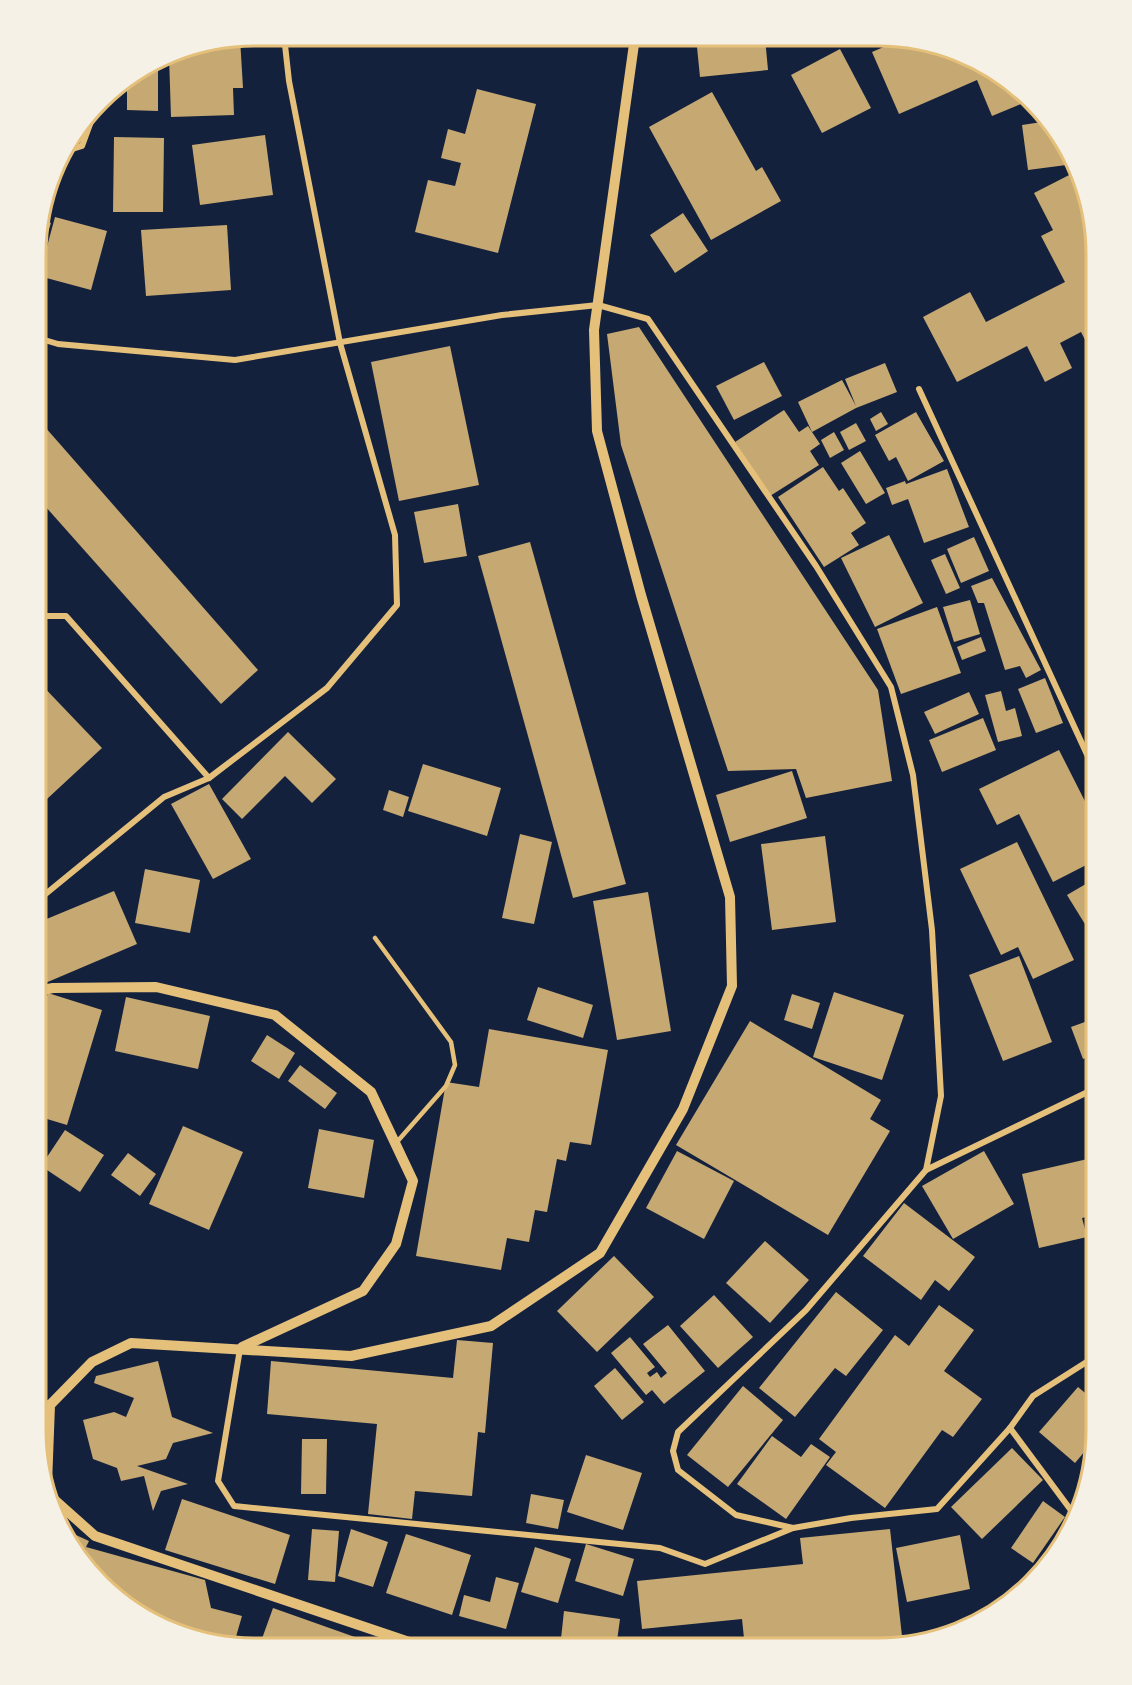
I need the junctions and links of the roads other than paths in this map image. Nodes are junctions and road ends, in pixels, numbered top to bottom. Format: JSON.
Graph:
{"nodes":[{"id":1,"x":285,"y":46,"type":"edge"},
{"id":2,"x":634,"y":46,"type":"edge"},
{"id":3,"x":87,"y":132,"type":"edge"},
{"id":4,"x":75,"y":148,"type":"edge"},
{"id":5,"x":598,"y":305,"type":"junction"},
{"id":6,"x":46,"y":340,"type":"edge"},
{"id":7,"x":340,"y":343,"type":"junction"},
{"id":8,"x":919,"y":388,"type":"dead end"},
{"id":9,"x":46,"y":616,"type":"edge"},
{"id":10,"x":1086,"y":751,"type":"edge"},
{"id":11,"x":209,"y":778,"type":"junction"},
{"id":12,"x":46,"y":894,"type":"edge"},
{"id":13,"x":375,"y":938,"type":"dead end"},
{"id":14,"x":46,"y":989,"type":"edge"},
{"id":15,"x":1085,"y":1093,"type":"edge"},
{"id":16,"x":396,"y":1143,"type":"junction"},
{"id":17,"x":926,"y":1170,"type":"junction"},
{"id":18,"x":240,"y":1348,"type":"junction"},
{"id":19,"x":1085,"y":1363,"type":"edge"},
{"id":20,"x":46,"y":1403,"type":"edge"},
{"id":21,"x":50,"y":1405,"type":"junction"},
{"id":22,"x":1010,"y":1428,"type":"junction"},
{"id":23,"x":48,"y":1458,"type":"edge"},
{"id":24,"x":61,"y":1505,"type":"edge"},
{"id":25,"x":1070,"y":1508,"type":"edge"},
{"id":26,"x":793,"y":1528,"type":"junction"},
{"id":27,"x":397,"y":1638,"type":"edge"}],
"edges":[{"from":1,"to":7,"type":"street"},
{"from":2,"to":5,"type":"street"},
{"from":3,"to":4,"type":"street"},
{"from":5,"to":7,"type":"street"},
{"from":5,"to":17,"type":"street"},
{"from":5,"to":18,"type":"street"},
{"from":6,"to":7,"type":"street"},
{"from":7,"to":11,"type":"street"},
{"from":8,"to":10,"type":"street"},
{"from":9,"to":11,"type":"street"},
{"from":11,"to":12,"type":"street"},
{"from":13,"to":16,"type":"lane"},
{"from":14,"to":16,"type":"street"},
{"from":15,"to":17,"type":"street"},
{"from":16,"to":18,"type":"street"},
{"from":17,"to":26,"type":"street"},
{"from":18,"to":21,"type":"street"},
{"from":18,"to":26,"type":"street"},
{"from":19,"to":22,"type":"street"},
{"from":20,"to":21,"type":"street"},
{"from":21,"to":23,"type":"street"},
{"from":22,"to":25,"type":"street"},
{"from":22,"to":26,"type":"street"},
{"from":24,"to":27,"type":"street"}]}
